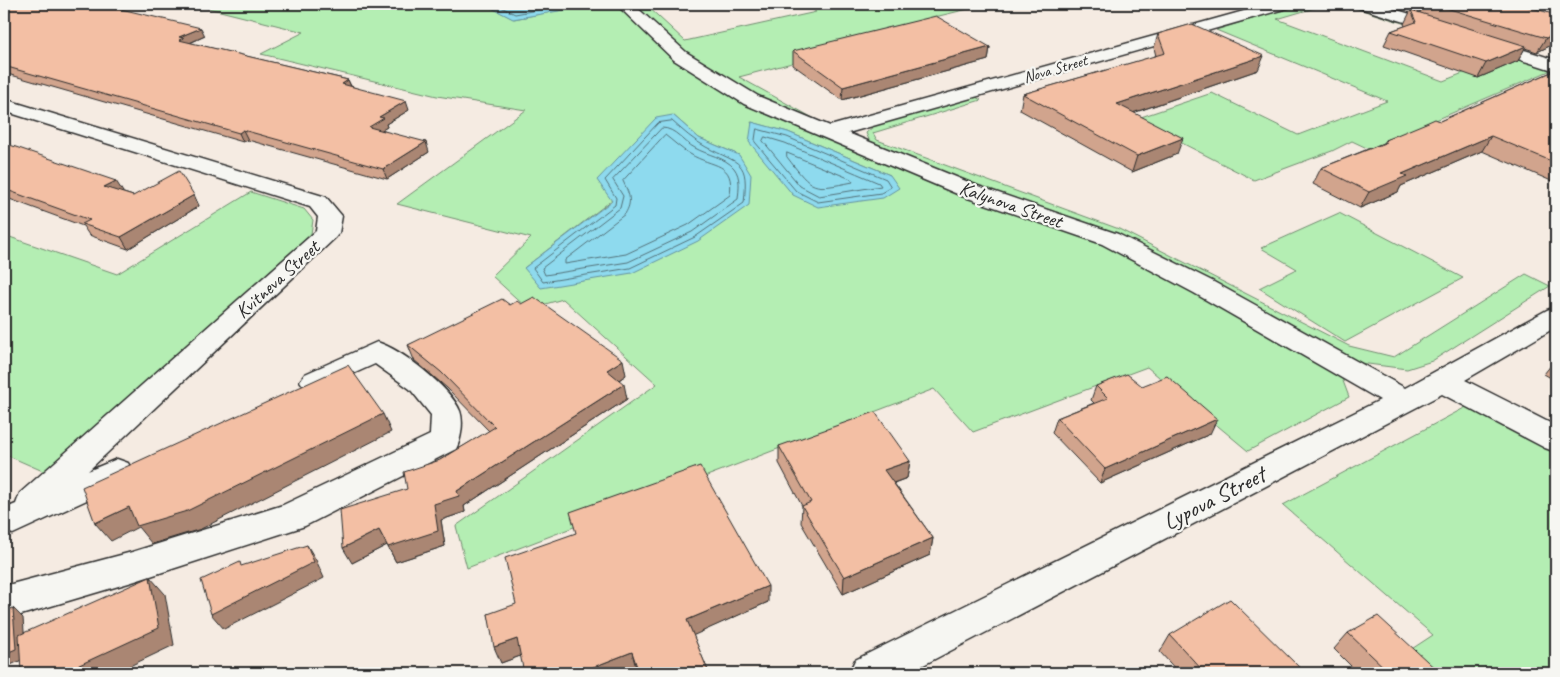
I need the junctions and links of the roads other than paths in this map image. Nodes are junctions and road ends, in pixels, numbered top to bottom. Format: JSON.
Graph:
{"nodes":[{"id":1,"x":624,"y":4,"type":"edge"},
{"id":2,"x":1285,"y":4,"type":"edge"},
{"id":3,"x":1363,"y":4,"type":"edge"},
{"id":4,"x":1455,"y":33,"type":"edge"},
{"id":5,"x":1473,"y":39,"type":"edge"},
{"id":6,"x":1556,"y":66,"type":"edge"},
{"id":7,"x":4,"y":105,"type":"edge"},
{"id":8,"x":826,"y":132,"type":"junction"},
{"id":9,"x":1556,"y":316,"type":"edge"},
{"id":10,"x":1442,"y":381,"type":"junction"},
{"id":11,"x":288,"y":393,"type":"edge"},
{"id":12,"x":1405,"y":401,"type":"junction"},
{"id":13,"x":1556,"y":440,"type":"edge"},
{"id":14,"x":146,"y":459,"type":"edge"},
{"id":15,"x":8,"y":525,"type":"edge"},
{"id":16,"x":4,"y":603,"type":"edge"},
{"id":17,"x":869,"y":673,"type":"edge"}],
"edges":[{"from":1,"to":8,"type":"street","name":"Kalynova Street"},
{"from":2,"to":8,"type":"street","name":"Nova Street"},
{"from":3,"to":4,"type":"street"},
{"from":5,"to":6,"type":"street"},
{"from":7,"to":15,"type":"street","name":"Kvitneva Street"},
{"from":8,"to":12,"type":"street","name":"Kalynova Street"},
{"from":9,"to":10,"type":"street","name":"Lypova Street"},
{"from":10,"to":12,"type":"street","name":"Lypova Street"},
{"from":10,"to":13,"type":"street"},
{"from":11,"to":16,"type":"street"},
{"from":12,"to":17,"type":"street","name":"Lypova Street"},
{"from":14,"to":15,"type":"street"}]}
